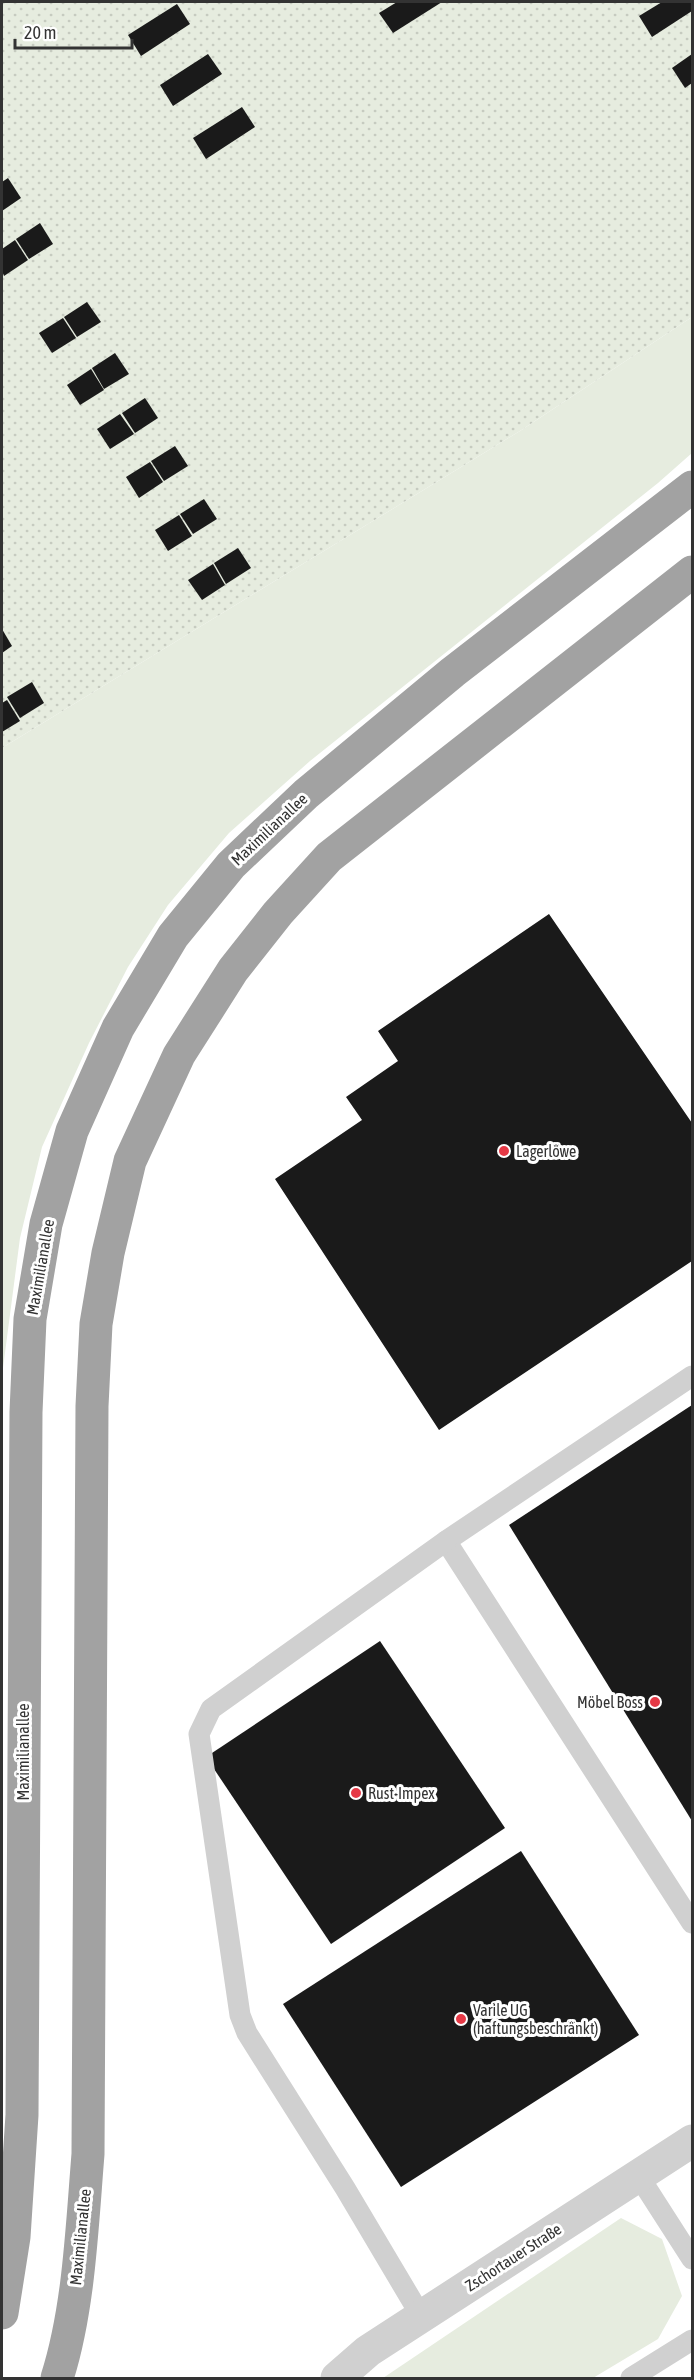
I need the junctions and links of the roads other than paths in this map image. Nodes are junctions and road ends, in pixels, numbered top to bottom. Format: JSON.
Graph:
{"nodes":[{"id":1,"x":693,"y":487,"type":"edge"},
{"id":2,"x":693,"y":572,"type":"edge"},
{"id":3,"x":693,"y":1376,"type":"edge"},
{"id":4,"x":446,"y":1541,"type":"junction"},
{"id":5,"x":693,"y":1923,"type":"edge"},
{"id":6,"x":693,"y":2141,"type":"edge"},
{"id":7,"x":638,"y":2175,"type":"junction"},
{"id":8,"x":693,"y":2259,"type":"edge"},
{"id":9,"x":2,"y":2313,"type":"edge"},
{"id":10,"x":421,"y":2316,"type":"junction"},
{"id":11,"x":693,"y":2340,"type":"edge"},
{"id":12,"x":57,"y":2379,"type":"edge"},
{"id":13,"x":337,"y":2379,"type":"edge"},
{"id":14,"x":631,"y":2379,"type":"edge"}],
"edges":[{"from":1,"to":9,"type":"highway","name":"Maximilianallee"},
{"from":2,"to":12,"type":"highway","name":"Maximilianallee"},
{"from":3,"to":4,"type":"lane"},
{"from":4,"to":5,"type":"lane"},
{"from":4,"to":10,"type":"lane"},
{"from":6,"to":7,"type":"street","name":"Zschortauer Straße"},
{"from":7,"to":8,"type":"lane"},
{"from":7,"to":10,"type":"street","name":"Zschortauer Straße"},
{"from":10,"to":13,"type":"street","name":"Zschortauer Straße"},
{"from":11,"to":14,"type":"lane"}]}
